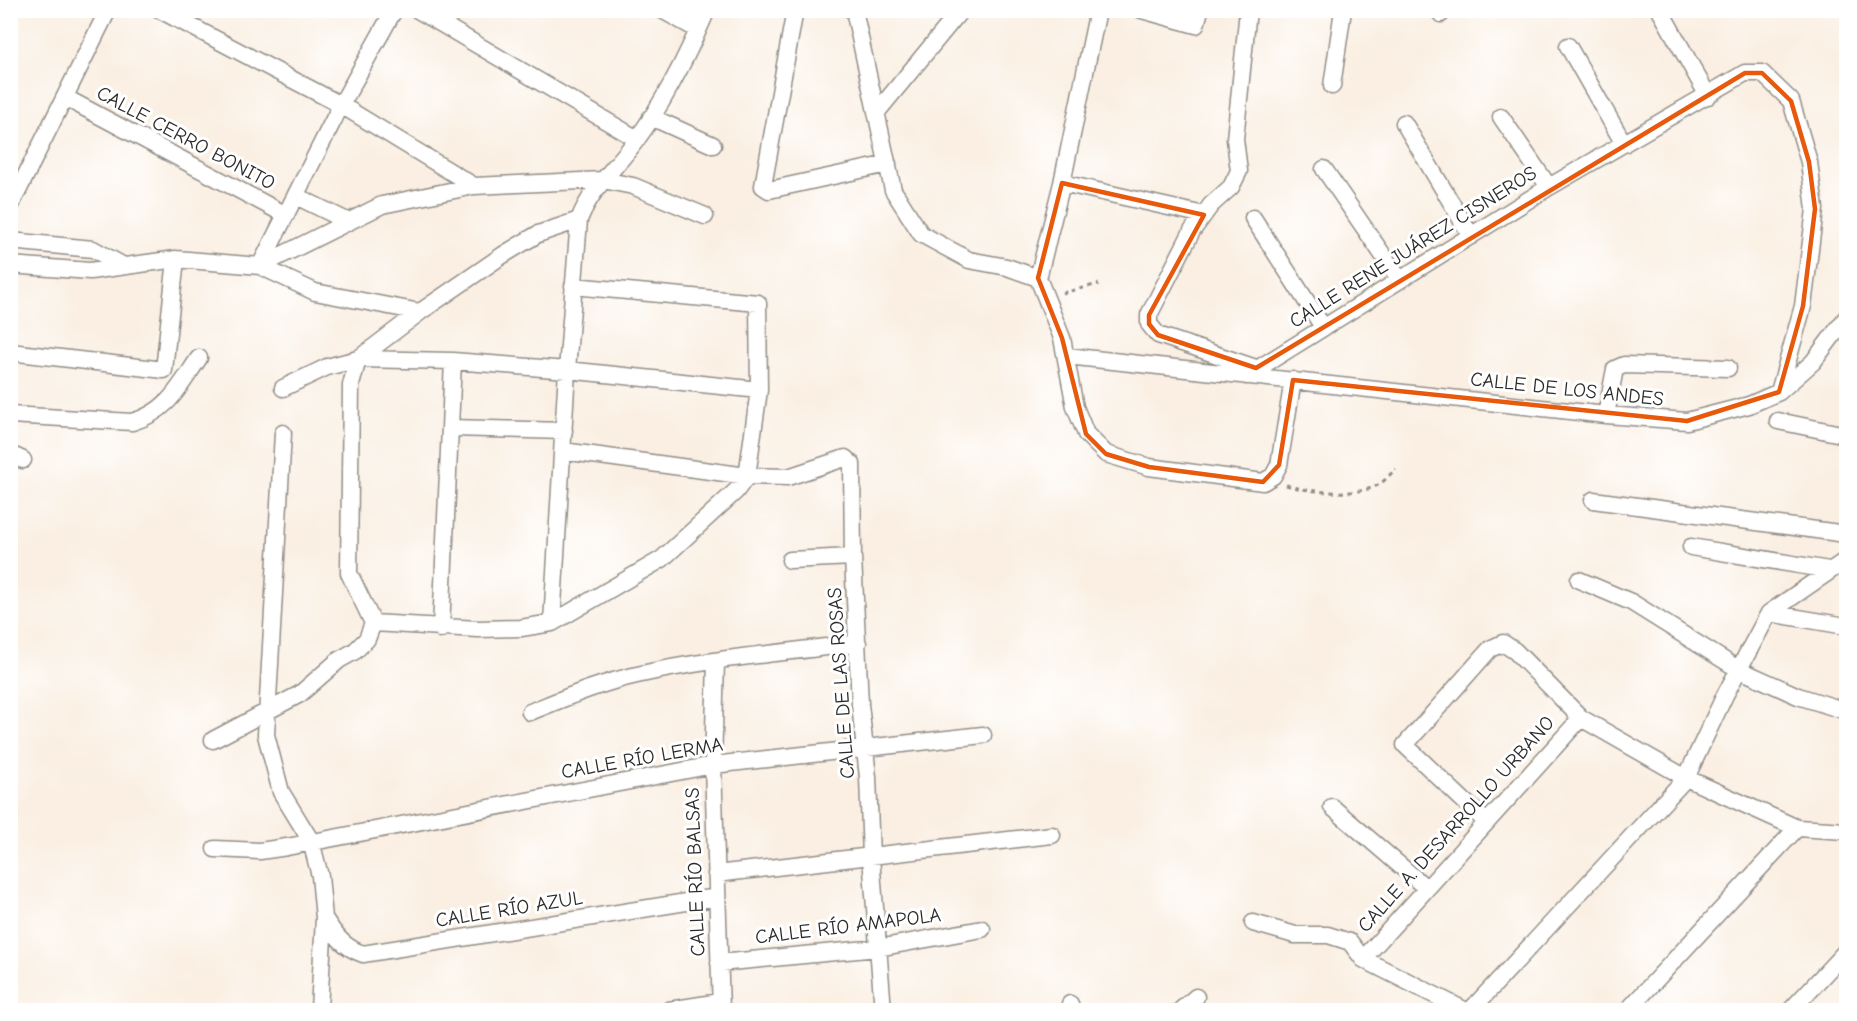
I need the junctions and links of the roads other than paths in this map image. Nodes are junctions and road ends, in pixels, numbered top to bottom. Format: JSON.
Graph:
{"nodes":[{"id":1,"x":108,"y":10,"type":"edge"},
{"id":2,"x":160,"y":10,"type":"edge"},
{"id":3,"x":394,"y":10,"type":"edge"},
{"id":4,"x":418,"y":10,"type":"edge"},
{"id":5,"x":662,"y":10,"type":"edge"},
{"id":6,"x":707,"y":10,"type":"edge"},
{"id":7,"x":795,"y":10,"type":"edge"},
{"id":8,"x":854,"y":10,"type":"edge"},
{"id":9,"x":961,"y":10,"type":"edge"},
{"id":10,"x":1098,"y":10,"type":"edge"},
{"id":11,"x":1142,"y":10,"type":"edge"},
{"id":12,"x":1200,"y":10,"type":"edge"},
{"id":13,"x":1248,"y":10,"type":"edge"},
{"id":14,"x":1343,"y":10,"type":"edge"},
{"id":15,"x":1660,"y":10,"type":"edge"},
{"id":16,"x":698,"y":30,"type":"junction"},
{"id":17,"x":1568,"y":46,"type":"dead end"},
{"id":18,"x":1332,"y":86,"type":"dead end"},
{"id":19,"x":1708,"y":96,"type":"junction"},
{"id":20,"x":66,"y":98,"type":"junction"},
{"id":21,"x":341,"y":105,"type":"junction"},
{"id":22,"x":877,"y":112,"type":"junction"},
{"id":23,"x":651,"y":117,"type":"junction"},
{"id":24,"x":1501,"y":117,"type":"dead end"},
{"id":25,"x":1404,"y":123,"type":"dead end"},
{"id":26,"x":637,"y":139,"type":"junction"},
{"id":27,"x":1623,"y":144,"type":"junction"},
{"id":28,"x":713,"y":145,"type":"dead end"},
{"id":29,"x":888,"y":164,"type":"junction"},
{"id":30,"x":1324,"y":169,"type":"dead end"},
{"id":31,"x":603,"y":180,"type":"junction"},
{"id":32,"x":1062,"y":183,"type":"junction"},
{"id":33,"x":474,"y":186,"type":"junction"},
{"id":34,"x":1549,"y":187,"type":"junction"},
{"id":35,"x":296,"y":196,"type":"junction"},
{"id":36,"x":10,"y":207,"type":"edge"},
{"id":37,"x":286,"y":215,"type":"junction"},
{"id":38,"x":1204,"y":215,"type":"junction"},
{"id":39,"x":705,"y":216,"type":"dead end"},
{"id":40,"x":1253,"y":218,"type":"dead end"},
{"id":41,"x":347,"y":220,"type":"junction"},
{"id":42,"x":579,"y":220,"type":"junction"},
{"id":43,"x":1471,"y":236,"type":"junction"},
{"id":44,"x":10,"y":241,"type":"edge"},
{"id":45,"x":176,"y":260,"type":"junction"},
{"id":46,"x":10,"y":265,"type":"edge"},
{"id":47,"x":122,"y":265,"type":"junction"},
{"id":48,"x":260,"y":266,"type":"junction"},
{"id":49,"x":1038,"y":278,"type":"junction"},
{"id":50,"x":1400,"y":280,"type":"junction"},
{"id":51,"x":573,"y":286,"type":"junction"},
{"id":52,"x":420,"y":312,"type":"junction"},
{"id":53,"x":1846,"y":318,"type":"edge"},
{"id":54,"x":1323,"y":327,"type":"junction"},
{"id":55,"x":10,"y":352,"type":"edge"},
{"id":56,"x":1067,"y":356,"type":"junction"},
{"id":57,"x":199,"y":358,"type":"dead end"},
{"id":58,"x":358,"y":359,"type":"junction"},
{"id":59,"x":453,"y":362,"type":"junction"},
{"id":60,"x":1728,"y":368,"type":"dead end"},
{"id":61,"x":567,"y":370,"type":"junction"},
{"id":62,"x":1251,"y":372,"type":"junction"},
{"id":63,"x":1293,"y":380,"type":"junction"},
{"id":64,"x":283,"y":388,"type":"dead end"},
{"id":65,"x":759,"y":390,"type":"junction"},
{"id":66,"x":1779,"y":392,"type":"junction"},
{"id":67,"x":10,"y":415,"type":"edge"},
{"id":68,"x":1606,"y":415,"type":"junction"},
{"id":69,"x":1778,"y":421,"type":"dead end"},
{"id":70,"x":451,"y":428,"type":"junction"},
{"id":71,"x":564,"y":431,"type":"junction"},
{"id":72,"x":283,"y":433,"type":"dead end"},
{"id":73,"x":1846,"y":435,"type":"edge"},
{"id":74,"x":562,"y":450,"type":"junction"},
{"id":75,"x":747,"y":476,"type":"junction"},
{"id":76,"x":1593,"y":500,"type":"dead end"},
{"id":77,"x":1846,"y":534,"type":"edge"},
{"id":78,"x":1691,"y":547,"type":"dead end"},
{"id":79,"x":853,"y":556,"type":"junction"},
{"id":80,"x":790,"y":560,"type":"dead end"},
{"id":81,"x":1846,"y":560,"type":"edge"},
{"id":82,"x":1829,"y":570,"type":"junction"},
{"id":83,"x":1579,"y":580,"type":"dead end"},
{"id":84,"x":1769,"y":613,"type":"junction"},
{"id":85,"x":373,"y":622,"type":"junction"},
{"id":86,"x":552,"y":623,"type":"junction"},
{"id":87,"x":1846,"y":626,"type":"edge"},
{"id":88,"x":441,"y":629,"type":"junction"},
{"id":89,"x":858,"y":644,"type":"junction"},
{"id":90,"x":716,"y":661,"type":"junction"},
{"id":91,"x":1738,"y":669,"type":"junction"},
{"id":92,"x":1846,"y":711,"type":"edge"},
{"id":93,"x":266,"y":712,"type":"junction"},
{"id":94,"x":530,"y":712,"type":"dead end"},
{"id":95,"x":1581,"y":718,"type":"junction"},
{"id":96,"x":983,"y":735,"type":"dead end"},
{"id":97,"x":213,"y":740,"type":"dead end"},
{"id":98,"x":865,"y":750,"type":"junction"},
{"id":99,"x":713,"y":765,"type":"junction"},
{"id":100,"x":1686,"y":778,"type":"junction"},
{"id":101,"x":1332,"y":807,"type":"dead end"},
{"id":102,"x":1485,"y":821,"type":"junction"},
{"id":103,"x":1797,"y":828,"type":"junction"},
{"id":104,"x":1846,"y":831,"type":"edge"},
{"id":105,"x":1052,"y":835,"type":"dead end"},
{"id":106,"x":311,"y":841,"type":"junction"},
{"id":107,"x":215,"y":849,"type":"dead end"},
{"id":108,"x":871,"y":857,"type":"junction"},
{"id":109,"x":716,"y":874,"type":"junction"},
{"id":110,"x":1425,"y":887,"type":"junction"},
{"id":111,"x":717,"y":897,"type":"junction"},
{"id":112,"x":324,"y":918,"type":"junction"},
{"id":113,"x":1253,"y":923,"type":"dead end"},
{"id":114,"x":982,"y":929,"type":"dead end"},
{"id":115,"x":878,"y":948,"type":"junction"},
{"id":116,"x":1846,"y":951,"type":"edge"},
{"id":117,"x":1363,"y":958,"type":"junction"},
{"id":118,"x":719,"y":963,"type":"junction"},
{"id":119,"x":1196,"y":997,"type":"dead end"},
{"id":120,"x":720,"y":1006,"type":"edge"},
{"id":121,"x":319,"y":1011,"type":"edge"},
{"id":122,"x":669,"y":1011,"type":"edge"},
{"id":123,"x":883,"y":1011,"type":"edge"},
{"id":124,"x":1181,"y":1011,"type":"edge"},
{"id":125,"x":1464,"y":1011,"type":"edge"},
{"id":126,"x":1471,"y":1011,"type":"edge"},
{"id":127,"x":1628,"y":1011,"type":"edge"},
{"id":128,"x":1791,"y":1011,"type":"edge"}],
"edges":[{"from":1,"to":20,"type":"street"},
{"from":2,"to":21,"type":"street"},
{"from":3,"to":21,"type":"street"},
{"from":4,"to":26,"type":"street"},
{"from":5,"to":16,"type":"street"},
{"from":6,"to":16,"type":"street"},
{"from":7,"to":29,"type":"street"},
{"from":8,"to":22,"type":"street"},
{"from":9,"to":22,"type":"street"},
{"from":10,"to":32,"type":"street"},
{"from":11,"to":12,"type":"street"},
{"from":13,"to":38,"type":"street"},
{"from":14,"to":18,"type":"street"},
{"from":15,"to":19,"type":"street"},
{"from":16,"to":23,"type":"street"},
{"from":17,"to":27,"type":"street"},
{"from":19,"to":27,"type":"street","name":"CALLE RENE JUÁREZ CISNEROS"},
{"from":19,"to":66,"type":"street","name":"CALLE RENE JUÁREZ CISNEROS"},
{"from":20,"to":36,"type":"street"},
{"from":20,"to":37,"type":"street","name":"CALLE CERRO BONITO"},
{"from":21,"to":33,"type":"street"},
{"from":21,"to":35,"type":"street"},
{"from":22,"to":29,"type":"street"},
{"from":23,"to":26,"type":"street"},
{"from":23,"to":28,"type":"street"},
{"from":24,"to":34,"type":"street"},
{"from":25,"to":43,"type":"street"},
{"from":26,"to":31,"type":"street"},
{"from":27,"to":34,"type":"street","name":"CALLE RENE JUÁREZ CISNEROS"},
{"from":29,"to":49,"type":"street"},
{"from":30,"to":50,"type":"street"},
{"from":31,"to":33,"type":"street"},
{"from":31,"to":39,"type":"street"},
{"from":31,"to":42,"type":"street"},
{"from":32,"to":38,"type":"street"},
{"from":32,"to":49,"type":"street"},
{"from":33,"to":41,"type":"street"},
{"from":34,"to":43,"type":"street","name":"CALLE RENE JUÁREZ CISNEROS"},
{"from":35,"to":37,"type":"street"},
{"from":35,"to":41,"type":"street","name":"CALLE CERRO BONITO"},
{"from":37,"to":48,"type":"street"},
{"from":38,"to":62,"type":"street"},
{"from":40,"to":54,"type":"street"},
{"from":41,"to":48,"type":"street"},
{"from":42,"to":51,"type":"street"},
{"from":42,"to":52,"type":"street"},
{"from":43,"to":50,"type":"street","name":"CALLE RENE JUÁREZ CISNEROS"},
{"from":44,"to":47,"type":"street"},
{"from":45,"to":47,"type":"street"},
{"from":45,"to":48,"type":"street"},
{"from":45,"to":55,"type":"street"},
{"from":46,"to":47,"type":"street"},
{"from":48,"to":52,"type":"street"},
{"from":49,"to":56,"type":"street"},
{"from":50,"to":54,"type":"street","name":"CALLE RENE JUÁREZ CISNEROS"},
{"from":51,"to":61,"type":"street"},
{"from":51,"to":65,"type":"street"},
{"from":52,"to":58,"type":"street"},
{"from":53,"to":66,"type":"street","name":"CALLE DE LOS ANDES"},
{"from":54,"to":62,"type":"street","name":"CALLE RENE JUÁREZ CISNEROS"},
{"from":56,"to":62,"type":"street"},
{"from":56,"to":63,"type":"street"},
{"from":57,"to":67,"type":"street"},
{"from":58,"to":59,"type":"street"},
{"from":58,"to":64,"type":"street"},
{"from":58,"to":85,"type":"street"},
{"from":59,"to":61,"type":"street"},
{"from":59,"to":70,"type":"street"},
{"from":60,"to":68,"type":"street"},
{"from":61,"to":65,"type":"street"},
{"from":61,"to":71,"type":"street"},
{"from":62,"to":63,"type":"street","name":"CALLE DE LOS ANDES"},
{"from":63,"to":68,"type":"street","name":"CALLE DE LOS ANDES"},
{"from":65,"to":75,"type":"street"},
{"from":66,"to":68,"type":"street","name":"CALLE DE LOS ANDES"},
{"from":69,"to":73,"type":"street"},
{"from":70,"to":71,"type":"street"},
{"from":70,"to":88,"type":"street"},
{"from":71,"to":74,"type":"street"},
{"from":72,"to":93,"type":"street"},
{"from":74,"to":75,"type":"street"},
{"from":74,"to":86,"type":"street"},
{"from":75,"to":79,"type":"street","name":"CALLE DE LAS ROSAS"},
{"from":75,"to":86,"type":"street"},
{"from":76,"to":77,"type":"street"},
{"from":78,"to":82,"type":"street"},
{"from":79,"to":80,"type":"street"},
{"from":79,"to":89,"type":"street","name":"CALLE DE LAS ROSAS"},
{"from":81,"to":82,"type":"street"},
{"from":82,"to":84,"type":"street"},
{"from":83,"to":91,"type":"street"},
{"from":84,"to":87,"type":"street"},
{"from":84,"to":91,"type":"street"},
{"from":85,"to":88,"type":"street"},
{"from":85,"to":93,"type":"street"},
{"from":86,"to":88,"type":"street"},
{"from":89,"to":90,"type":"street"},
{"from":89,"to":98,"type":"street","name":"CALLE DE LAS ROSAS"},
{"from":90,"to":94,"type":"street"},
{"from":90,"to":99,"type":"street","name":"CALLE RÍO BALSAS"},
{"from":91,"to":92,"type":"street"},
{"from":91,"to":100,"type":"street"},
{"from":93,"to":97,"type":"street"},
{"from":93,"to":106,"type":"street"},
{"from":95,"to":100,"type":"street"},
{"from":95,"to":102,"type":"street","name":"CALLE A. DESARROLLO URBANO"},
{"from":95,"to":102,"type":"street"},
{"from":96,"to":98,"type":"street","name":"CALLE RÍO LERMA"},
{"from":98,"to":99,"type":"street","name":"CALLE RÍO LERMA"},
{"from":98,"to":108,"type":"street","name":"CALLE DE LAS ROSAS"},
{"from":99,"to":106,"type":"street","name":"CALLE RÍO LERMA"},
{"from":99,"to":109,"type":"street","name":"CALLE RÍO BALSAS"},
{"from":100,"to":103,"type":"street"},
{"from":100,"to":126,"type":"street"},
{"from":101,"to":110,"type":"street"},
{"from":102,"to":110,"type":"street","name":"CALLE A. DESARROLLO URBANO"},
{"from":103,"to":104,"type":"street"},
{"from":103,"to":127,"type":"street"},
{"from":105,"to":108,"type":"street"},
{"from":106,"to":107,"type":"street","name":"CALLE RÍO LERMA"},
{"from":106,"to":112,"type":"street"},
{"from":108,"to":109,"type":"street"},
{"from":108,"to":115,"type":"street","name":"CALLE DE LAS ROSAS"},
{"from":109,"to":111,"type":"street","name":"CALLE RÍO BALSAS"},
{"from":110,"to":117,"type":"street","name":"CALLE A. DESARROLLO URBANO"},
{"from":111,"to":112,"type":"street","name":"CALLE RÍO AZUL"},
{"from":111,"to":118,"type":"street","name":"CALLE RÍO BALSAS"},
{"from":112,"to":121,"type":"street"},
{"from":113,"to":117,"type":"street"},
{"from":114,"to":115,"type":"street","name":"CALLE RÍO AMAPOLA"},
{"from":115,"to":118,"type":"street","name":"CALLE RÍO AMAPOLA"},
{"from":115,"to":123,"type":"street","name":"CALLE DE LAS ROSAS"},
{"from":116,"to":128,"type":"street"},
{"from":117,"to":125,"type":"street"},
{"from":118,"to":120,"type":"street","name":"CALLE RÍO BALSAS"},
{"from":119,"to":124,"type":"street"},
{"from":120,"to":122,"type":"street"}]}
